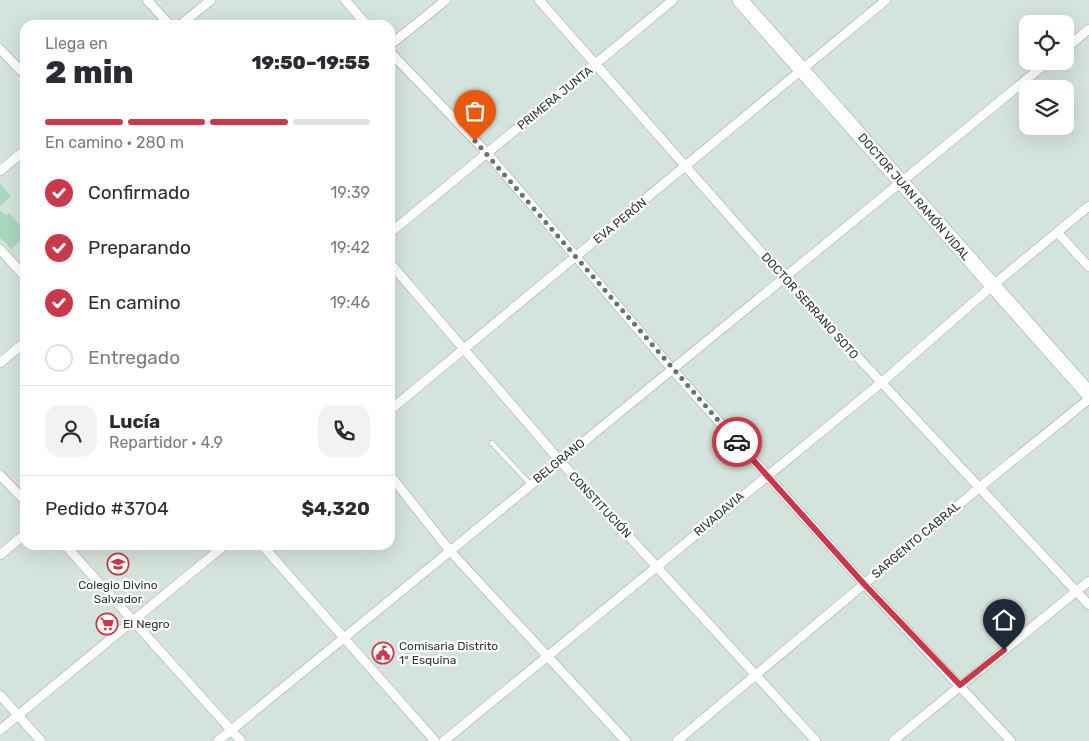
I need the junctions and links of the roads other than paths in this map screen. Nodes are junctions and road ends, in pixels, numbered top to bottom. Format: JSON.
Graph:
{"nodes":[{"id":1,"x":147,"y":0,"type":"edge"},
{"id":2,"x":211,"y":0,"type":"edge"},
{"id":3,"x":345,"y":0,"type":"edge"},
{"id":4,"x":446,"y":0,"type":"edge"},
{"id":5,"x":539,"y":0,"type":"edge"},
{"id":6,"x":673,"y":0,"type":"edge"},
{"id":7,"x":740,"y":0,"type":"edge"},
{"id":8,"x":886,"y":0,"type":"edge"},
{"id":9,"x":165,"y":20,"type":"edge"},
{"id":10,"x":186,"y":20,"type":"edge"},
{"id":11,"x":363,"y":20,"type":"edge"},
{"id":12,"x":1089,"y":29,"type":"edge"},
{"id":13,"x":395,"y":41,"type":"edge"},
{"id":14,"x":1074,"y":42,"type":"edge"},
{"id":15,"x":0,"y":49,"type":"edge"},
{"id":16,"x":395,"y":57,"type":"edge"},
{"id":17,"x":597,"y":63,"type":"junction"},
{"id":18,"x":20,"y":70,"type":"edge"},
{"id":19,"x":803,"y":70,"type":"junction"},
{"id":20,"x":1039,"y":70,"type":"edge"},
{"id":21,"x":20,"y":154,"type":"edge"},
{"id":22,"x":487,"y":154,"type":"junction"},
{"id":23,"x":686,"y":166,"type":"junction"},
{"id":24,"x":0,"y":171,"type":"edge"},
{"id":25,"x":901,"y":182,"type":"junction"},
{"id":26,"x":1089,"y":206,"type":"edge"},
{"id":27,"x":395,"y":230,"type":"edge"},
{"id":28,"x":1057,"y":232,"type":"junction"},
{"id":29,"x":0,"y":249,"type":"edge"},
{"id":30,"x":576,"y":257,"type":"junction"},
{"id":31,"x":1089,"y":267,"type":"edge"},
{"id":32,"x":395,"y":268,"type":"edge"},
{"id":33,"x":20,"y":271,"type":"edge"},
{"id":34,"x":784,"y":278,"type":"junction"},
{"id":35,"x":992,"y":286,"type":"junction"},
{"id":36,"x":20,"y":346,"type":"edge"},
{"id":37,"x":465,"y":348,"type":"junction"},
{"id":38,"x":0,"y":363,"type":"edge"},
{"id":39,"x":672,"y":369,"type":"junction"},
{"id":40,"x":881,"y":383,"type":"junction"},
{"id":41,"x":1089,"y":394,"type":"edge"},
{"id":42,"x":1089,"y":399,"type":"edge"},
{"id":43,"x":395,"y":406,"type":"edge"},
{"id":44,"x":492,"y":443,"type":"dead end"},
{"id":45,"x":560,"y":461,"type":"junction"},
{"id":46,"x":0,"y":475,"type":"edge"},
{"id":47,"x":766,"y":475,"type":"junction"},
{"id":48,"x":395,"y":481,"type":"edge"},
{"id":49,"x":531,"y":485,"type":"junction"},
{"id":50,"x":980,"y":488,"type":"junction"},
{"id":51,"x":20,"y":496,"type":"edge"},
{"id":52,"x":20,"y":538,"type":"edge"},
{"id":53,"x":71,"y":550,"type":"edge"},
{"id":54,"x":219,"y":550,"type":"edge"},
{"id":55,"x":266,"y":550,"type":"edge"},
{"id":56,"x":450,"y":551,"type":"junction"},
{"id":57,"x":0,"y":555,"type":"edge"},
{"id":58,"x":656,"y":566,"type":"junction"},
{"id":59,"x":1089,"y":582,"type":"edge"},
{"id":60,"x":864,"y":584,"type":"junction"},
{"id":61,"x":1077,"y":591,"type":"junction"},
{"id":62,"x":1089,"y":605,"type":"edge"},
{"id":63,"x":134,"y":620,"type":"junction"},
{"id":64,"x":344,"y":638,"type":"junction"},
{"id":65,"x":546,"y":656,"type":"junction"},
{"id":66,"x":756,"y":677,"type":"junction"},
{"id":67,"x":960,"y":685,"type":"junction"},
{"id":68,"x":0,"y":695,"type":"edge"},
{"id":69,"x":17,"y":715,"type":"junction"},
{"id":70,"x":0,"y":730,"type":"edge"},
{"id":71,"x":232,"y":730,"type":"junction"},
{"id":72,"x":41,"y":741,"type":"edge"},
{"id":73,"x":218,"y":741,"type":"edge"},
{"id":74,"x":241,"y":741,"type":"edge"},
{"id":75,"x":435,"y":741,"type":"edge"},
{"id":76,"x":444,"y":741,"type":"edge"},
{"id":77,"x":626,"y":741,"type":"edge"},
{"id":78,"x":677,"y":741,"type":"edge"},
{"id":79,"x":816,"y":741,"type":"edge"},
{"id":80,"x":893,"y":741,"type":"edge"},
{"id":81,"x":1011,"y":741,"type":"edge"}],
"edges":[{"from":1,"to":9,"type":"street"},
{"from":2,"to":10,"type":"street"},
{"from":3,"to":11,"type":"street"},
{"from":4,"to":13,"type":"street"},
{"from":5,"to":17,"type":"street","name":"DOCTOR SERRANO SOTO"},
{"from":6,"to":17,"type":"street","name":"PRIMERA JUNTA"},
{"from":7,"to":19,"type":"highway","name":"DOCTOR JUAN RAMÓN VIDAL"},
{"from":8,"to":19,"type":"street","name":"EVA PERÓN"},
{"from":12,"to":14,"type":"street"},
{"from":15,"to":18,"type":"street"},
{"from":16,"to":22,"type":"street"},
{"from":17,"to":22,"type":"street","name":"PRIMERA JUNTA"},
{"from":17,"to":23,"type":"street","name":"DOCTOR SERRANO SOTO"},
{"from":19,"to":23,"type":"street","name":"EVA PERÓN"},
{"from":19,"to":25,"type":"highway","name":"DOCTOR JUAN RAMÓN VIDAL"},
{"from":20,"to":25,"type":"street","name":"BELGRANO"},
{"from":21,"to":24,"type":"street"},
{"from":22,"to":27,"type":"street","name":"PRIMERA JUNTA"},
{"from":22,"to":30,"type":"street"},
{"from":23,"to":30,"type":"street","name":"EVA PERÓN"},
{"from":23,"to":34,"type":"street","name":"DOCTOR SERRANO SOTO"},
{"from":25,"to":34,"type":"street","name":"BELGRANO"},
{"from":25,"to":35,"type":"highway","name":"DOCTOR JUAN RAMÓN VIDAL"},
{"from":26,"to":28,"type":"street","name":"RIVADAVIA"},
{"from":28,"to":31,"type":"street"},
{"from":28,"to":35,"type":"street","name":"RIVADAVIA"},
{"from":29,"to":33,"type":"street"},
{"from":30,"to":37,"type":"street","name":"EVA PERÓN"},
{"from":30,"to":39,"type":"street"},
{"from":32,"to":37,"type":"street","name":"CONSTITUCIÓN"},
{"from":34,"to":39,"type":"street","name":"BELGRANO"},
{"from":34,"to":40,"type":"street","name":"DOCTOR SERRANO SOTO"},
{"from":35,"to":40,"type":"street","name":"RIVADAVIA"},
{"from":35,"to":41,"type":"highway","name":"DOCTOR JUAN RAMÓN VIDAL"},
{"from":36,"to":38,"type":"street"},
{"from":37,"to":43,"type":"street","name":"EVA PERÓN"},
{"from":37,"to":45,"type":"street","name":"CONSTITUCIÓN"},
{"from":39,"to":45,"type":"street","name":"BELGRANO"},
{"from":39,"to":47,"type":"street"},
{"from":40,"to":47,"type":"street","name":"RIVADAVIA"},
{"from":40,"to":50,"type":"street","name":"DOCTOR SERRANO SOTO"},
{"from":42,"to":50,"type":"street","name":"SARGENTO CABRAL"},
{"from":44,"to":49,"type":"lane"},
{"from":45,"to":49,"type":"street","name":"BELGRANO"},
{"from":45,"to":58,"type":"street","name":"CONSTITUCIÓN"},
{"from":46,"to":51,"type":"street"},
{"from":47,"to":58,"type":"street","name":"RIVADAVIA"},
{"from":47,"to":60,"type":"street"},
{"from":48,"to":56,"type":"street"},
{"from":49,"to":56,"type":"street","name":"BELGRANO"},
{"from":50,"to":60,"type":"street","name":"SARGENTO CABRAL"},
{"from":50,"to":61,"type":"street","name":"DOCTOR SERRANO SOTO"},
{"from":52,"to":57,"type":"street"},
{"from":53,"to":63,"type":"street"},
{"from":54,"to":63,"type":"street"},
{"from":55,"to":64,"type":"street"},
{"from":56,"to":64,"type":"street","name":"BELGRANO"},
{"from":56,"to":65,"type":"street"},
{"from":58,"to":65,"type":"street","name":"RIVADAVIA"},
{"from":58,"to":66,"type":"street","name":"CONSTITUCIÓN"},
{"from":59,"to":61,"type":"street"},
{"from":60,"to":66,"type":"street","name":"SARGENTO CABRAL"},
{"from":60,"to":67,"type":"street"},
{"from":61,"to":62,"type":"street","name":"DOCTOR SERRANO SOTO"},
{"from":61,"to":67,"type":"street"},
{"from":63,"to":69,"type":"street"},
{"from":63,"to":71,"type":"street"},
{"from":64,"to":71,"type":"street","name":"BELGRANO"},
{"from":64,"to":75,"type":"street"},
{"from":65,"to":76,"type":"street","name":"RIVADAVIA"},
{"from":65,"to":77,"type":"street"},
{"from":66,"to":78,"type":"street","name":"SARGENTO CABRAL"},
{"from":66,"to":79,"type":"street","name":"CONSTITUCIÓN"},
{"from":67,"to":80,"type":"street"},
{"from":67,"to":81,"type":"street"},
{"from":68,"to":69,"type":"street"},
{"from":69,"to":70,"type":"street"},
{"from":69,"to":72,"type":"street"},
{"from":71,"to":73,"type":"street","name":"BELGRANO"},
{"from":71,"to":74,"type":"street"}]}
